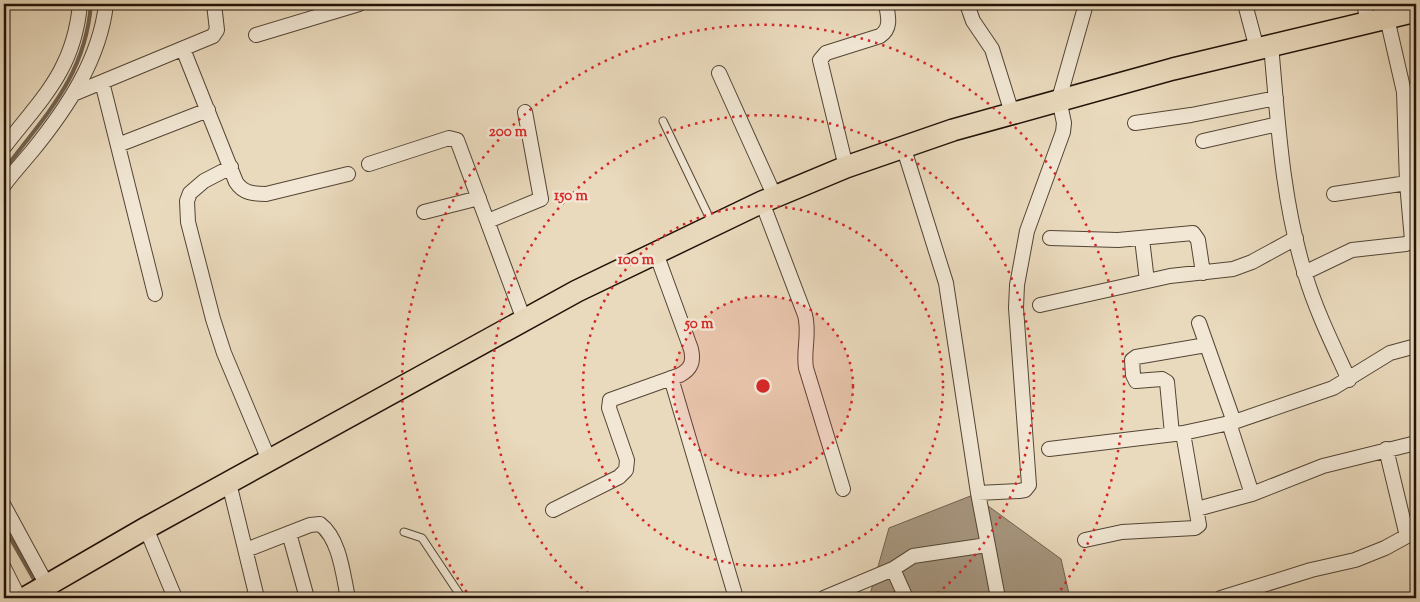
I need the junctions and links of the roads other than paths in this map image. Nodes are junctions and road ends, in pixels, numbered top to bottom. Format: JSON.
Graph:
{"nodes":[{"id":1,"x":80,"y":4,"type":"edge"},
{"id":2,"x":106,"y":4,"type":"edge"},
{"id":3,"x":214,"y":4,"type":"edge"},
{"id":4,"x":359,"y":4,"type":"edge"},
{"id":5,"x":886,"y":4,"type":"edge"},
{"id":6,"x":968,"y":4,"type":"edge"},
{"id":7,"x":1086,"y":4,"type":"edge"},
{"id":8,"x":1245,"y":4,"type":"edge"},
{"id":9,"x":1416,"y":12,"type":"edge"},
{"id":10,"x":1373,"y":14,"type":"edge"},
{"id":11,"x":256,"y":35,"type":"dead end"},
{"id":12,"x":1264,"y":47,"type":"junction"},
{"id":13,"x":184,"y":49,"type":"junction"},
{"id":14,"x":719,"y":73,"type":"dead end"},
{"id":15,"x":102,"y":82,"type":"junction"},
{"id":16,"x":73,"y":94,"type":"junction"},
{"id":17,"x":1068,"y":97,"type":"junction"},
{"id":18,"x":1276,"y":98,"type":"junction"},
{"id":19,"x":208,"y":110,"type":"junction"},
{"id":20,"x":525,"y":112,"type":"dead end"},
{"id":21,"x":1012,"y":113,"type":"junction"},
{"id":22,"x":663,"y":121,"type":"dead end"},
{"id":23,"x":1135,"y":122,"type":"dead end"},
{"id":24,"x":1278,"y":124,"type":"junction"},
{"id":25,"x":1203,"y":141,"type":"dead end"},
{"id":26,"x":118,"y":145,"type":"junction"},
{"id":27,"x":903,"y":146,"type":"junction"},
{"id":28,"x":4,"y":147,"type":"edge"},
{"id":29,"x":369,"y":164,"type":"dead end"},
{"id":30,"x":231,"y":167,"type":"junction"},
{"id":31,"x":846,"y":167,"type":"junction"},
{"id":32,"x":348,"y":174,"type":"dead end"},
{"id":33,"x":1407,"y":183,"type":"junction"},
{"id":34,"x":4,"y":185,"type":"edge"},
{"id":35,"x":1334,"y":194,"type":"dead end"},
{"id":36,"x":479,"y":198,"type":"junction"},
{"id":37,"x":768,"y":199,"type":"junction"},
{"id":38,"x":424,"y":212,"type":"dead end"},
{"id":39,"x":488,"y":221,"type":"junction"},
{"id":40,"x":713,"y":226,"type":"junction"},
{"id":41,"x":1050,"y":238,"type":"dead end"},
{"id":42,"x":1296,"y":238,"type":"junction"},
{"id":43,"x":1142,"y":239,"type":"junction"},
{"id":44,"x":656,"y":253,"type":"junction"},
{"id":45,"x":1203,"y":273,"type":"junction"},
{"id":46,"x":1304,"y":273,"type":"junction"},
{"id":47,"x":1147,"y":281,"type":"junction"},
{"id":48,"x":155,"y":294,"type":"dead end"},
{"id":49,"x":1040,"y":305,"type":"dead end"},
{"id":50,"x":524,"y":320,"type":"junction"},
{"id":51,"x":1198,"y":323,"type":"dead end"},
{"id":52,"x":1206,"y":345,"type":"junction"},
{"id":53,"x":1416,"y":346,"type":"edge"},
{"id":54,"x":671,"y":378,"type":"junction"},
{"id":55,"x":1348,"y":380,"type":"junction"},
{"id":56,"x":1231,"y":422,"type":"junction"},
{"id":57,"x":1177,"y":434,"type":"junction"},
{"id":58,"x":1416,"y":443,"type":"edge"},
{"id":59,"x":1049,"y":449,"type":"dead end"},
{"id":60,"x":1386,"y":449,"type":"junction"},
{"id":61,"x":269,"y":460,"type":"junction"},
{"id":62,"x":229,"y":483,"type":"junction"},
{"id":63,"x":843,"y":489,"type":"dead end"},
{"id":64,"x":978,"y":493,"type":"junction"},
{"id":65,"x":1252,"y":494,"type":"junction"},
{"id":66,"x":4,"y":506,"type":"edge"},
{"id":67,"x":1197,"y":509,"type":"junction"},
{"id":68,"x":553,"y":510,"type":"dead end"},
{"id":69,"x":146,"y":528,"type":"junction"},
{"id":70,"x":404,"y":532,"type":"dead end"},
{"id":71,"x":289,"y":533,"type":"junction"},
{"id":72,"x":1412,"y":533,"type":"edge"},
{"id":73,"x":1085,"y":540,"type":"dead end"},
{"id":74,"x":987,"y":545,"type":"junction"},
{"id":75,"x":246,"y":550,"type":"junction"},
{"id":76,"x":4,"y":568,"type":"edge"},
{"id":77,"x":893,"y":569,"type":"junction"},
{"id":78,"x":37,"y":593,"type":"edge"},
{"id":79,"x":1228,"y":597,"type":"edge"},
{"id":80,"x":175,"y":598,"type":"edge"},
{"id":81,"x":257,"y":598,"type":"edge"},
{"id":82,"x":307,"y":598,"type":"edge"},
{"id":83,"x":348,"y":598,"type":"edge"},
{"id":84,"x":462,"y":598,"type":"edge"},
{"id":85,"x":736,"y":598,"type":"edge"},
{"id":86,"x":824,"y":598,"type":"edge"},
{"id":87,"x":906,"y":598,"type":"edge"},
{"id":88,"x":998,"y":598,"type":"edge"}],
"edges":[{"from":1,"to":28,"type":"street"},
{"from":2,"to":16,"type":"street"},
{"from":3,"to":13,"type":"street"},
{"from":4,"to":11,"type":"street"},
{"from":5,"to":31,"type":"street"},
{"from":6,"to":21,"type":"street"},
{"from":7,"to":17,"type":"street"},
{"from":8,"to":12,"type":"street"},
{"from":9,"to":10,"type":"main road"},
{"from":10,"to":12,"type":"main road"},
{"from":10,"to":33,"type":"street"},
{"from":12,"to":17,"type":"main road"},
{"from":12,"to":18,"type":"street"},
{"from":13,"to":15,"type":"street"},
{"from":13,"to":19,"type":"street"},
{"from":14,"to":37,"type":"street"},
{"from":15,"to":16,"type":"street"},
{"from":15,"to":26,"type":"street"},
{"from":16,"to":34,"type":"street"},
{"from":17,"to":21,"type":"main road"},
{"from":17,"to":64,"type":"street"},
{"from":18,"to":23,"type":"street"},
{"from":18,"to":24,"type":"street"},
{"from":19,"to":26,"type":"street"},
{"from":19,"to":30,"type":"street"},
{"from":20,"to":39,"type":"street"},
{"from":21,"to":27,"type":"main road"},
{"from":22,"to":40,"type":"lane"},
{"from":24,"to":25,"type":"street"},
{"from":24,"to":42,"type":"street"},
{"from":26,"to":48,"type":"street"},
{"from":27,"to":31,"type":"main road"},
{"from":27,"to":64,"type":"street"},
{"from":29,"to":36,"type":"street"},
{"from":30,"to":32,"type":"street"},
{"from":30,"to":61,"type":"street"},
{"from":31,"to":37,"type":"main road"},
{"from":33,"to":35,"type":"street"},
{"from":33,"to":46,"type":"street"},
{"from":36,"to":38,"type":"street"},
{"from":36,"to":39,"type":"street"},
{"from":37,"to":40,"type":"main road"},
{"from":37,"to":63,"type":"street"},
{"from":39,"to":50,"type":"street"},
{"from":40,"to":44,"type":"main road"},
{"from":41,"to":43,"type":"street"},
{"from":42,"to":45,"type":"street"},
{"from":42,"to":46,"type":"street"},
{"from":43,"to":45,"type":"street"},
{"from":43,"to":47,"type":"street"},
{"from":44,"to":50,"type":"main road"},
{"from":44,"to":54,"type":"street"},
{"from":45,"to":47,"type":"street"},
{"from":46,"to":55,"type":"street"},
{"from":47,"to":49,"type":"street"},
{"from":50,"to":61,"type":"main road"},
{"from":51,"to":52,"type":"street"},
{"from":52,"to":56,"type":"street"},
{"from":52,"to":57,"type":"street"},
{"from":53,"to":55,"type":"street"},
{"from":54,"to":68,"type":"street"},
{"from":54,"to":85,"type":"street"},
{"from":55,"to":56,"type":"street"},
{"from":56,"to":57,"type":"street"},
{"from":56,"to":65,"type":"street"},
{"from":57,"to":59,"type":"street"},
{"from":57,"to":67,"type":"street"},
{"from":58,"to":60,"type":"street"},
{"from":60,"to":65,"type":"street"},
{"from":60,"to":72,"type":"street"},
{"from":61,"to":62,"type":"main road"},
{"from":62,"to":69,"type":"main road"},
{"from":62,"to":75,"type":"street"},
{"from":64,"to":74,"type":"street"},
{"from":65,"to":67,"type":"street"},
{"from":66,"to":78,"type":"street"},
{"from":67,"to":73,"type":"street"},
{"from":69,"to":78,"type":"main road"},
{"from":69,"to":80,"type":"street"},
{"from":70,"to":84,"type":"lane"},
{"from":71,"to":75,"type":"street"},
{"from":71,"to":82,"type":"street"},
{"from":71,"to":83,"type":"street"},
{"from":72,"to":79,"type":"street"},
{"from":74,"to":77,"type":"street"},
{"from":74,"to":88,"type":"street"},
{"from":75,"to":81,"type":"street"},
{"from":76,"to":78,"type":"street"},
{"from":77,"to":86,"type":"street"},
{"from":77,"to":87,"type":"street"}]}
